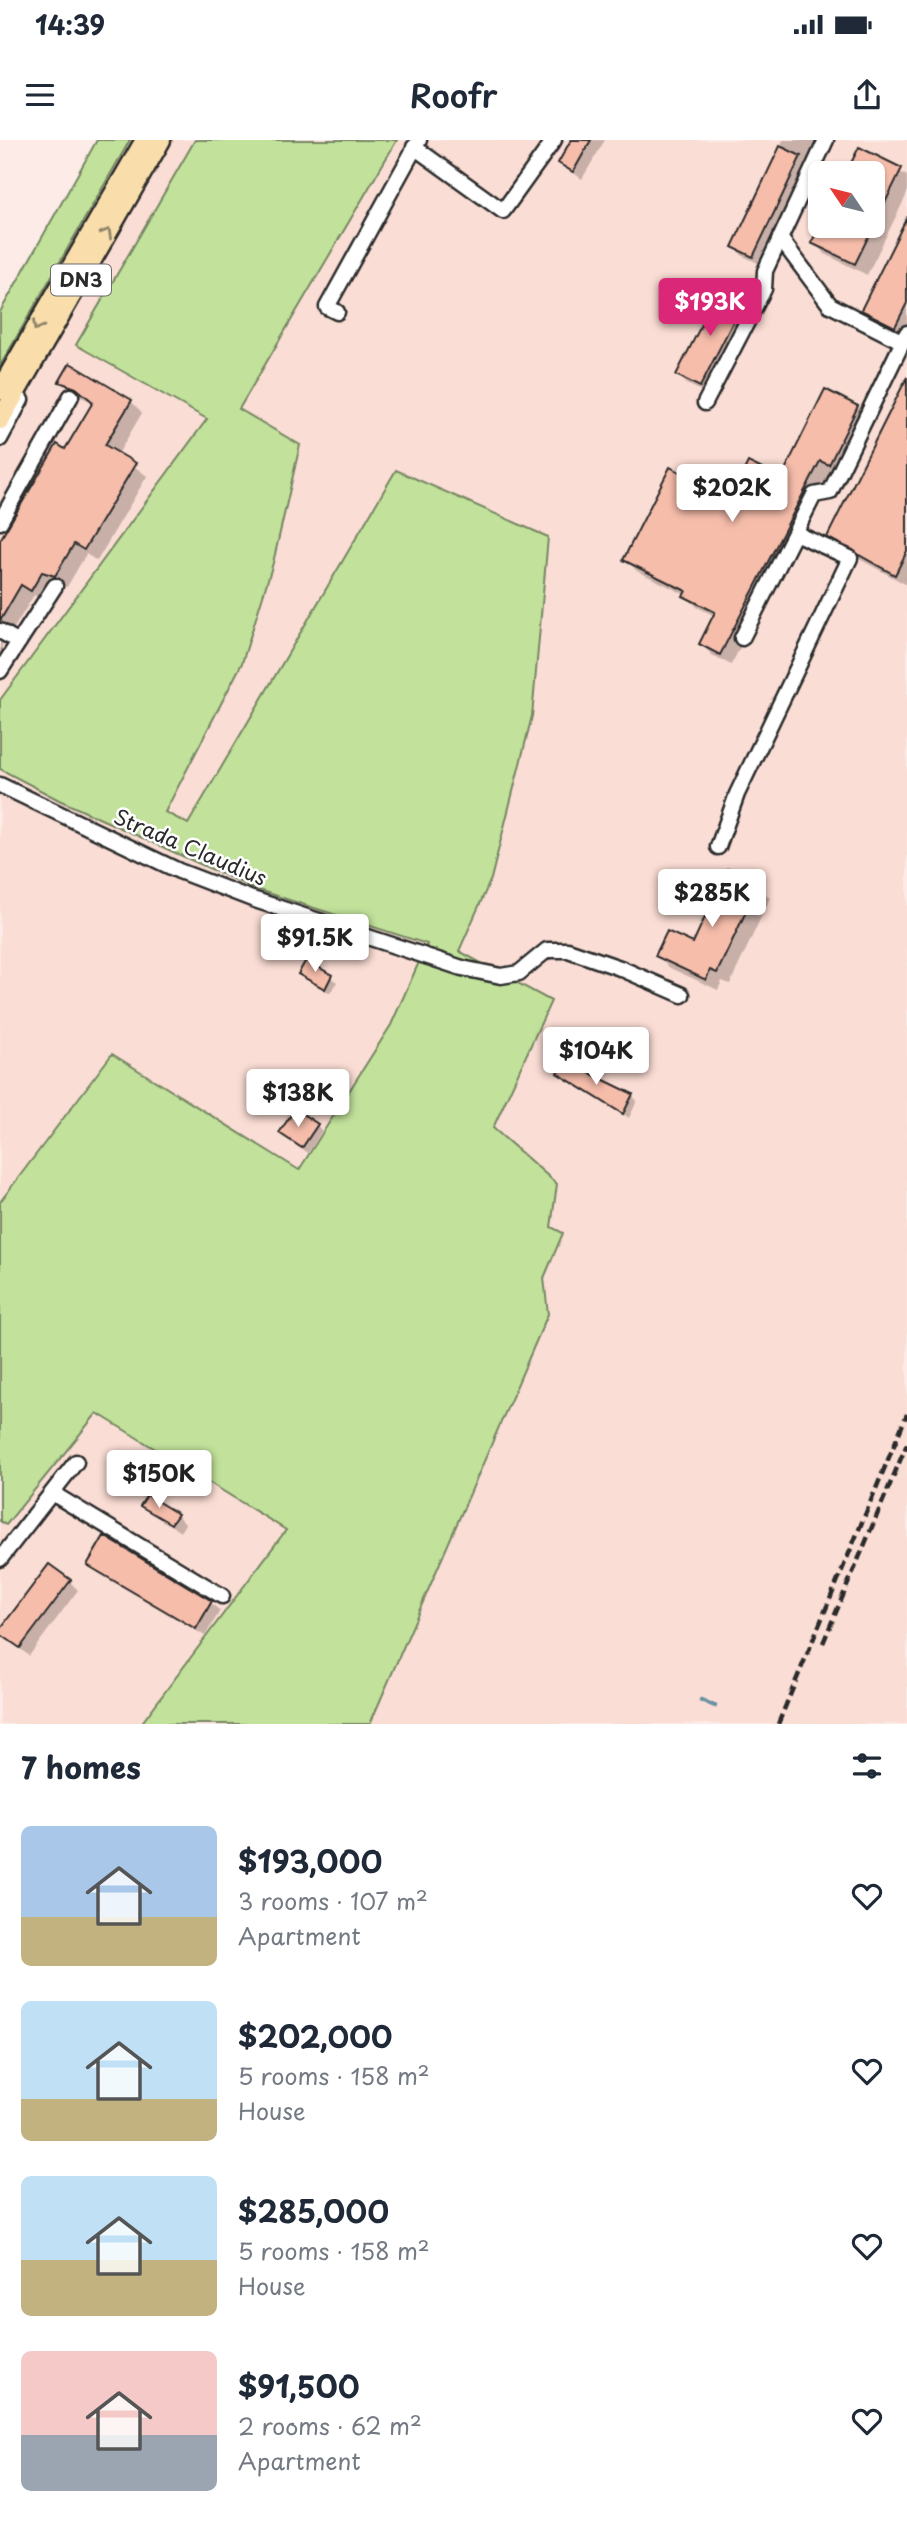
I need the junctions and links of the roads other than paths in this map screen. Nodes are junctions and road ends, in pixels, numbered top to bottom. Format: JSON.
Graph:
{"nodes":[{"id":1,"x":145,"y":140,"type":"edge"},
{"id":2,"x":161,"y":140,"type":"edge"},
{"id":3,"x":554,"y":140,"type":"edge"},
{"id":4,"x":826,"y":140,"type":"edge"},
{"id":5,"x":416,"y":143,"type":"edge"},
{"id":6,"x":780,"y":238,"type":"junction"},
{"id":7,"x":337,"y":312,"type":"dead end"},
{"id":8,"x":52,"y":329,"type":"junction"},
{"id":9,"x":905,"y":338,"type":"edge"},
{"id":10,"x":0,"y":390,"type":"edge"},
{"id":11,"x":71,"y":396,"type":"dead end"},
{"id":12,"x":705,"y":403,"type":"dead end"},
{"id":13,"x":0,"y":420,"type":"edge"},
{"id":14,"x":0,"y":439,"type":"edge"},
{"id":15,"x":5,"y":500,"type":"edge"},
{"id":16,"x":0,"y":521,"type":"edge"},
{"id":17,"x":795,"y":533,"type":"junction"},
{"id":18,"x":55,"y":586,"type":"dead end"},
{"id":19,"x":0,"y":631,"type":"edge"},
{"id":20,"x":741,"y":638,"type":"dead end"},
{"id":21,"x":19,"y":642,"type":"junction"},
{"id":22,"x":0,"y":671,"type":"edge"},
{"id":23,"x":0,"y":785,"type":"edge"},
{"id":24,"x":718,"y":847,"type":"dead end"},
{"id":25,"x":682,"y":995,"type":"dead end"},
{"id":26,"x":76,"y":1462,"type":"dead end"},
{"id":27,"x":52,"y":1493,"type":"junction"},
{"id":28,"x":0,"y":1559,"type":"edge"},
{"id":29,"x":222,"y":1595,"type":"dead end"}],
"edges":[{"from":1,"to":10,"type":"main road","number":"DN3","one_way":true},
{"from":8,"to":2,"type":"main road","number":"DN3","one_way":true},
{"from":3,"to":5,"type":"lane"},
{"from":4,"to":6,"type":"lane"},
{"from":5,"to":7,"type":"lane"},
{"from":6,"to":9,"type":"lane"},
{"from":6,"to":12,"type":"lane"},
{"from":8,"to":13,"type":"main road","number":"DN3"},
{"from":8,"to":14,"type":"lane"},
{"from":9,"to":17,"type":"lane"},
{"from":11,"to":15,"type":"lane"},
{"from":15,"to":16,"type":"lane"},
{"from":17,"to":20,"type":"lane"},
{"from":17,"to":24,"type":"lane"},
{"from":18,"to":21,"type":"lane"},
{"from":19,"to":21,"type":"lane"},
{"from":21,"to":22,"type":"lane"},
{"from":23,"to":25,"type":"lane","name":"Strada Claudius"},
{"from":26,"to":27,"type":"lane"},
{"from":27,"to":28,"type":"lane"},
{"from":27,"to":29,"type":"lane"}]}
